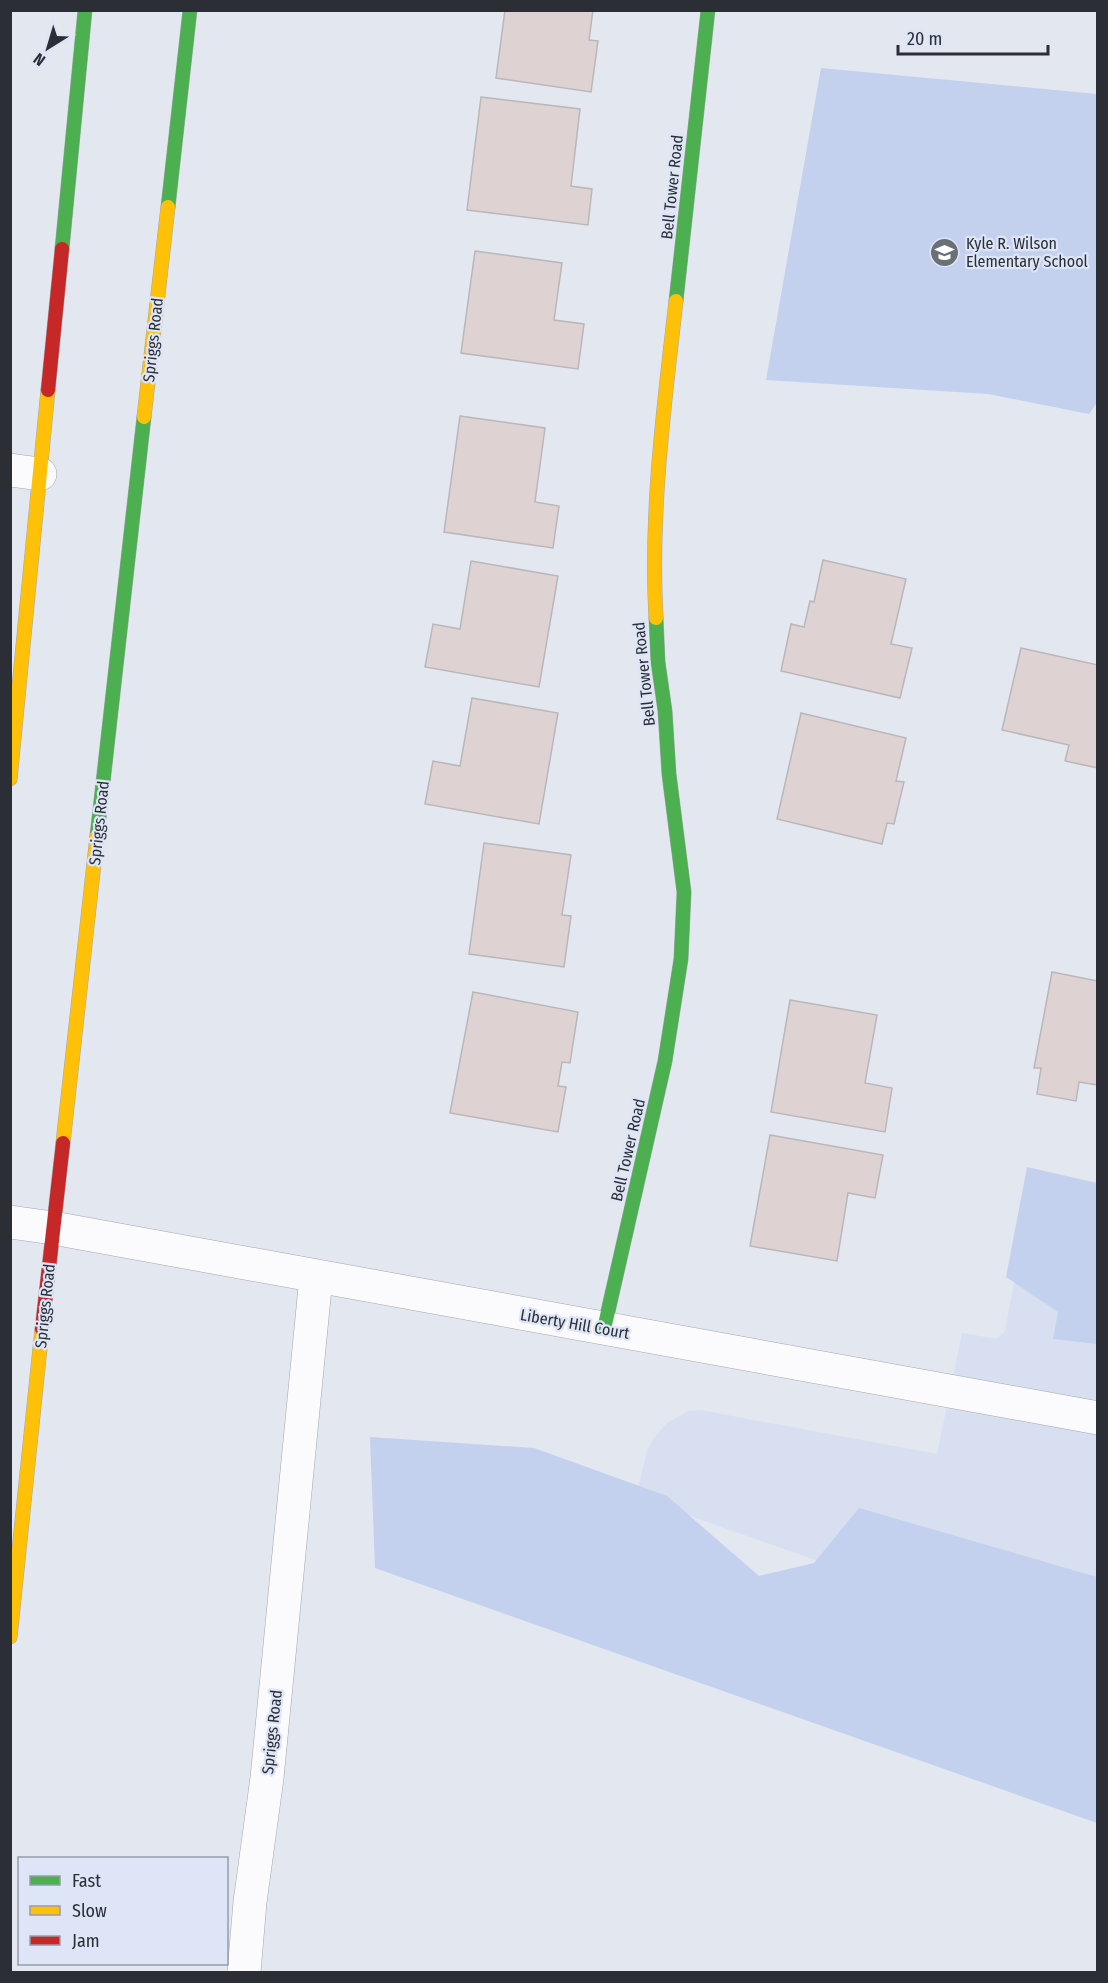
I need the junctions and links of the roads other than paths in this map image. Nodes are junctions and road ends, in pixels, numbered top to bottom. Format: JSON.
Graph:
{"nodes":[{"id":1,"x":85,"y":10,"type":"edge"},
{"id":2,"x":190,"y":10,"type":"edge"},
{"id":3,"x":708,"y":10,"type":"edge"},
{"id":4,"x":25,"y":472,"type":"edge"},
{"id":5,"x":10,"y":779,"type":"edge"},
{"id":6,"x":10,"y":1222,"type":"edge"},
{"id":7,"x":53,"y":1228,"type":"junction"},
{"id":8,"x":316,"y":1277,"type":"junction"},
{"id":9,"x":604,"y":1329,"type":"junction"},
{"id":10,"x":1098,"y":1418,"type":"edge"},
{"id":11,"x":10,"y":1637,"type":"edge"},
{"id":12,"x":244,"y":1972,"type":"edge"}],
"edges":[{"from":1,"to":4,"type":"main road"},
{"from":2,"to":7,"type":"main road","name":"Spriggs Road"},
{"from":3,"to":9,"type":"main road","name":"Bell Tower Road"},
{"from":4,"to":5,"type":"main road"},
{"from":6,"to":7,"type":"street","name":"Liberty Hill Court"},
{"from":7,"to":8,"type":"street","name":"Liberty Hill Court"},
{"from":7,"to":11,"type":"main road","name":"Spriggs Road"},
{"from":8,"to":9,"type":"street","name":"Liberty Hill Court"},
{"from":8,"to":12,"type":"street","name":"Spriggs Road"},
{"from":9,"to":10,"type":"street","name":"Liberty Hill Court"}]}
